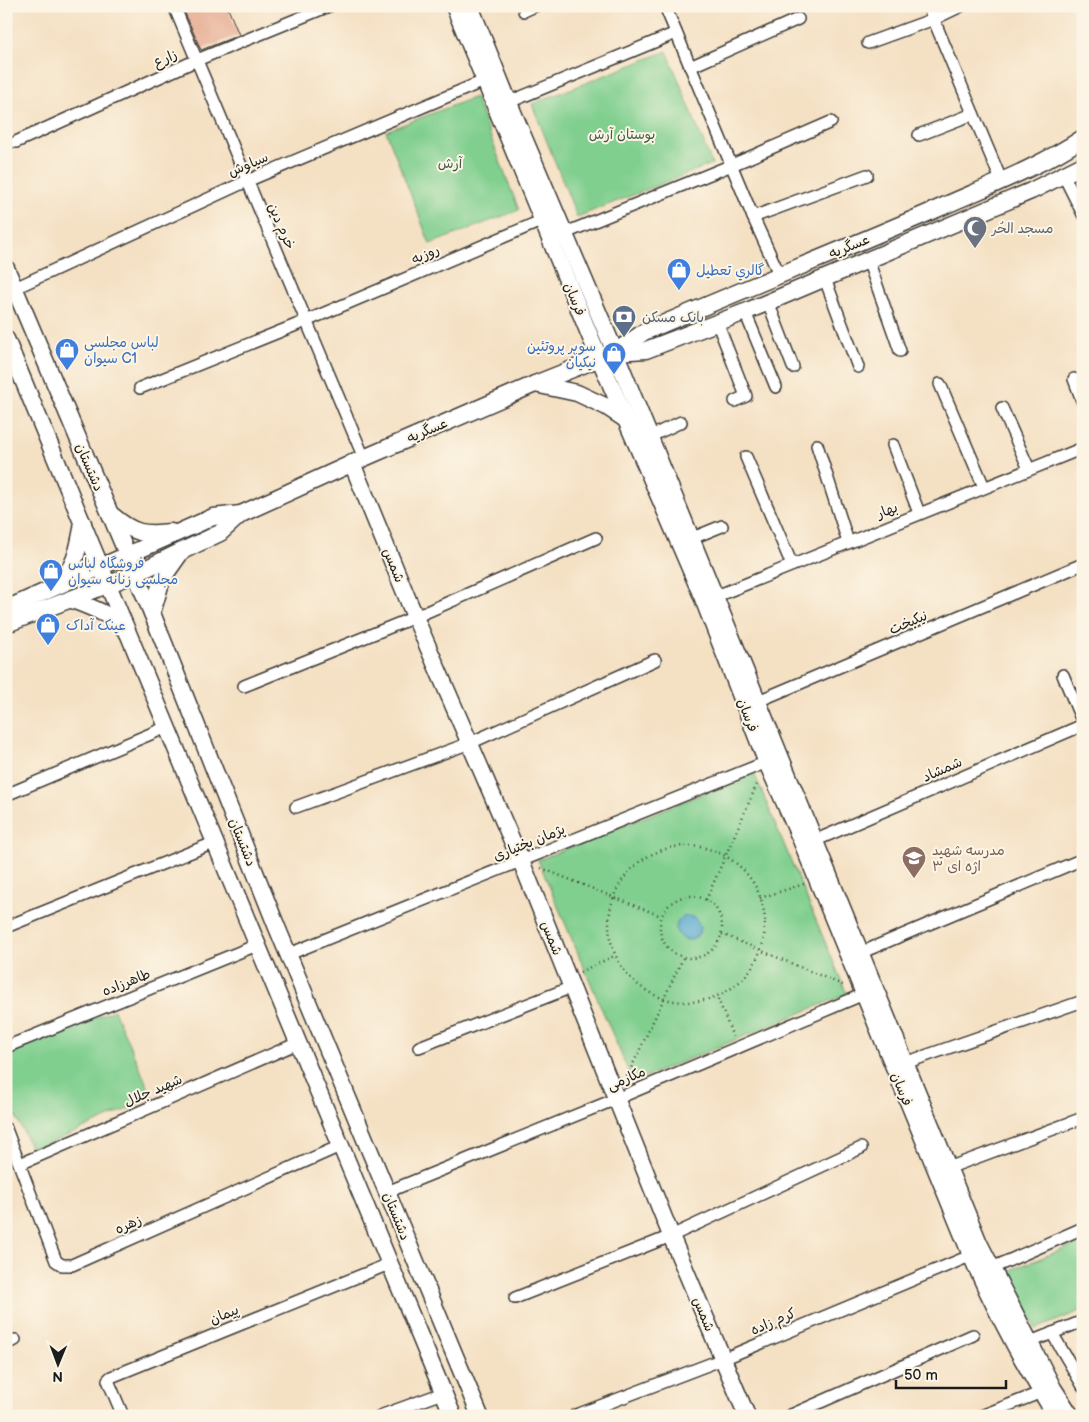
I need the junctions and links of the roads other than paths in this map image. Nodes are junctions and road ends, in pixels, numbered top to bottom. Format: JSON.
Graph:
{"nodes":[{"id":1,"x":174,"y":6,"type":"edge"},
{"id":2,"x":329,"y":6,"type":"edge"},
{"id":3,"x":454,"y":6,"type":"edge"},
{"id":4,"x":470,"y":6,"type":"edge"},
{"id":5,"x":665,"y":6,"type":"edge"},
{"id":6,"x":928,"y":6,"type":"edge"},
{"id":7,"x":961,"y":6,"type":"edge"},
{"id":8,"x":798,"y":19,"type":"dead end"},
{"id":9,"x":934,"y":19,"type":"junction"},
{"id":10,"x":676,"y":33,"type":"junction"},
{"id":11,"x":868,"y":43,"type":"dead end"},
{"id":12,"x":197,"y":60,"type":"junction"},
{"id":13,"x":690,"y":67,"type":"junction"},
{"id":14,"x":491,"y":78,"type":"junction"},
{"id":15,"x":502,"y":105,"type":"junction"},
{"id":16,"x":973,"y":114,"type":"junction"},
{"id":17,"x":831,"y":122,"type":"dead end"},
{"id":18,"x":919,"y":135,"type":"dead end"},
{"id":19,"x":1083,"y":138,"type":"edge"},
{"id":20,"x":16,"y":142,"type":"dead end"},
{"id":21,"x":732,"y":165,"type":"junction"},
{"id":22,"x":1083,"y":165,"type":"edge"},
{"id":23,"x":867,"y":174,"type":"dead end"},
{"id":24,"x":1064,"y":176,"type":"junction"},
{"id":25,"x":247,"y":180,"type":"junction"},
{"id":26,"x":1001,"y":180,"type":"junction"},
{"id":27,"x":1083,"y":214,"type":"edge"},
{"id":28,"x":754,"y":217,"type":"junction"},
{"id":29,"x":549,"y":218,"type":"junction"},
{"id":30,"x":557,"y":236,"type":"junction"},
{"id":31,"x":868,"y":260,"type":"junction"},
{"id":32,"x":6,"y":268,"type":"edge"},
{"id":33,"x":779,"y":274,"type":"junction"},
{"id":34,"x":825,"y":279,"type":"junction"},
{"id":35,"x":15,"y":288,"type":"junction"},
{"id":36,"x":768,"y":302,"type":"junction"},
{"id":37,"x":745,"y":312,"type":"junction"},
{"id":38,"x":306,"y":321,"type":"junction"},
{"id":39,"x":717,"y":322,"type":"junction"},
{"id":40,"x":6,"y":339,"type":"edge"},
{"id":41,"x":900,"y":351,"type":"dead end"},
{"id":42,"x":607,"y":355,"type":"junction"},
{"id":43,"x":858,"y":367,"type":"dead end"},
{"id":44,"x":794,"y":368,"type":"dead end"},
{"id":45,"x":1074,"y":379,"type":"dead end"},
{"id":46,"x":535,"y":384,"type":"junction"},
{"id":47,"x":940,"y":384,"type":"dead end"},
{"id":48,"x":776,"y":387,"type":"dead end"},
{"id":49,"x":140,"y":388,"type":"dead end"},
{"id":50,"x":735,"y":400,"type":"dead end"},
{"id":51,"x":1083,"y":404,"type":"edge"},
{"id":52,"x":1002,"y":408,"type":"dead end"},
{"id":53,"x":626,"y":419,"type":"junction"},
{"id":54,"x":680,"y":422,"type":"dead end"},
{"id":55,"x":649,"y":437,"type":"junction"},
{"id":56,"x":817,"y":445,"type":"dead end"},
{"id":57,"x":893,"y":445,"type":"dead end"},
{"id":58,"x":1083,"y":448,"type":"edge"},
{"id":59,"x":746,"y":457,"type":"dead end"},
{"id":60,"x":358,"y":460,"type":"junction"},
{"id":61,"x":1029,"y":469,"type":"junction"},
{"id":62,"x":984,"y":487,"type":"junction"},
{"id":63,"x":110,"y":513,"type":"junction"},
{"id":64,"x":918,"y":513,"type":"junction"},
{"id":65,"x":241,"y":514,"type":"junction"},
{"id":66,"x":83,"y":521,"type":"junction"},
{"id":67,"x":722,"y":526,"type":"dead end"},
{"id":68,"x":181,"y":531,"type":"junction"},
{"id":69,"x":596,"y":538,"type":"dead end"},
{"id":70,"x":685,"y":541,"type":"junction"},
{"id":71,"x":848,"y":542,"type":"junction"},
{"id":72,"x":180,"y":552,"type":"junction"},
{"id":73,"x":128,"y":555,"type":"junction"},
{"id":74,"x":1083,"y":564,"type":"edge"},
{"id":75,"x":792,"y":565,"type":"junction"},
{"id":76,"x":101,"y":566,"type":"junction"},
{"id":77,"x":135,"y":574,"type":"junction"},
{"id":78,"x":109,"y":584,"type":"junction"},
{"id":79,"x":54,"y":587,"type":"junction"},
{"id":80,"x":709,"y":599,"type":"junction"},
{"id":81,"x":70,"y":600,"type":"junction"},
{"id":82,"x":6,"y":609,"type":"edge"},
{"id":83,"x":152,"y":613,"type":"junction"},
{"id":84,"x":416,"y":617,"type":"junction"},
{"id":85,"x":6,"y":622,"type":"edge"},
{"id":86,"x":128,"y":633,"type":"junction"},
{"id":87,"x":655,"y":660,"type":"dead end"},
{"id":88,"x":1063,"y":675,"type":"dead end"},
{"id":89,"x":244,"y":686,"type":"dead end"},
{"id":90,"x":751,"y":704,"type":"junction"},
{"id":91,"x":1083,"y":724,"type":"edge"},
{"id":92,"x":167,"y":727,"type":"junction"},
{"id":93,"x":470,"y":743,"type":"junction"},
{"id":94,"x":769,"y":765,"type":"junction"},
{"id":95,"x":6,"y":795,"type":"edge"},
{"id":96,"x":296,"y":807,"type":"dead end"},
{"id":97,"x":216,"y":842,"type":"junction"},
{"id":98,"x":814,"y":842,"type":"junction"},
{"id":99,"x":1083,"y":859,"type":"edge"},
{"id":100,"x":528,"y":864,"type":"junction"},
{"id":101,"x":6,"y":927,"type":"edge"},
{"id":102,"x":257,"y":945,"type":"junction"},
{"id":103,"x":860,"y":952,"type":"junction"},
{"id":104,"x":288,"y":954,"type":"junction"},
{"id":105,"x":570,"y":982,"type":"junction"},
{"id":106,"x":869,"y":992,"type":"junction"},
{"id":107,"x":1083,"y":1001,"type":"edge"},
{"id":108,"x":298,"y":1043,"type":"junction"},
{"id":109,"x":6,"y":1047,"type":"edge"},
{"id":110,"x":419,"y":1047,"type":"dead end"},
{"id":111,"x":905,"y":1063,"type":"junction"},
{"id":112,"x":616,"y":1099,"type":"junction"},
{"id":113,"x":1083,"y":1118,"type":"edge"},
{"id":114,"x":6,"y":1129,"type":"edge"},
{"id":115,"x":340,"y":1146,"type":"junction"},
{"id":116,"x":861,"y":1148,"type":"dead end"},
{"id":117,"x":20,"y":1164,"type":"junction"},
{"id":118,"x":948,"y":1168,"type":"junction"},
{"id":119,"x":387,"y":1192,"type":"junction"},
{"id":120,"x":1083,"y":1228,"type":"edge"},
{"id":121,"x":672,"y":1236,"type":"junction"},
{"id":122,"x":977,"y":1253,"type":"junction"},
{"id":123,"x":389,"y":1264,"type":"junction"},
{"id":124,"x":992,"y":1268,"type":"junction"},
{"id":125,"x":420,"y":1271,"type":"junction"},
{"id":126,"x":397,"y":1282,"type":"junction"},
{"id":127,"x":515,"y":1298,"type":"dead end"},
{"id":128,"x":1083,"y":1321,"type":"edge"},
{"id":129,"x":1052,"y":1333,"type":"junction"},
{"id":130,"x":973,"y":1335,"type":"dead end"},
{"id":131,"x":1030,"y":1342,"type":"junction"},
{"id":132,"x":723,"y":1358,"type":"junction"},
{"id":133,"x":1083,"y":1386,"type":"edge"},
{"id":134,"x":1042,"y":1392,"type":"junction"},
{"id":135,"x":443,"y":1393,"type":"junction"},
{"id":136,"x":123,"y":1416,"type":"edge"},
{"id":137,"x":380,"y":1416,"type":"edge"},
{"id":138,"x":453,"y":1416,"type":"edge"},
{"id":139,"x":480,"y":1416,"type":"edge"},
{"id":140,"x":574,"y":1416,"type":"edge"},
{"id":141,"x":747,"y":1416,"type":"edge"},
{"id":142,"x":788,"y":1416,"type":"edge"},
{"id":143,"x":982,"y":1416,"type":"edge"},
{"id":144,"x":1056,"y":1416,"type":"edge"},
{"id":145,"x":1071,"y":1416,"type":"edge"}],
"edges":[{"from":1,"to":12,"type":"street","name":"خرم دین"},
{"from":2,"to":12,"type":"street","name":"زارع"},
{"from":3,"to":14,"type":"street","name":"فرسان"},
{"from":4,"to":14,"type":"street","name":"فرسان"},
{"from":5,"to":10,"type":"street"},
{"from":6,"to":9,"type":"street"},
{"from":7,"to":9,"type":"street"},
{"from":8,"to":13,"type":"street"},
{"from":9,"to":11,"type":"street"},
{"from":9,"to":16,"type":"street"},
{"from":10,"to":13,"type":"street"},
{"from":10,"to":15,"type":"street"},
{"from":12,"to":20,"type":"street","name":"زارع"},
{"from":12,"to":25,"type":"street","name":"خرم دین"},
{"from":13,"to":21,"type":"street"},
{"from":14,"to":15,"type":"street","name":"فرسان"},
{"from":14,"to":25,"type":"street","name":"سیاوش"},
{"from":15,"to":29,"type":"street","name":"فرسان"},
{"from":16,"to":18,"type":"street"},
{"from":16,"to":26,"type":"street"},
{"from":17,"to":21,"type":"street"},
{"from":19,"to":26,"type":"street","name":"عسگریه"},
{"from":21,"to":28,"type":"street"},
{"from":21,"to":30,"type":"street"},
{"from":22,"to":24,"type":"street","name":"عسگریه"},
{"from":23,"to":28,"type":"street"},
{"from":24,"to":27,"type":"street"},
{"from":24,"to":31,"type":"street","name":"عسگریه"},
{"from":25,"to":35,"type":"street","name":"سیاوش"},
{"from":25,"to":38,"type":"street","name":"خرم دین"},
{"from":26,"to":33,"type":"street","name":"عسگریه"},
{"from":28,"to":33,"type":"street"},
{"from":29,"to":30,"type":"street","name":"فرسان"},
{"from":29,"to":38,"type":"street","name":"روزبه"},
{"from":30,"to":42,"type":"street","name":"فرسان"},
{"from":31,"to":34,"type":"street","name":"عسگریه"},
{"from":31,"to":41,"type":"street"},
{"from":32,"to":35,"type":"street","name":"دشتستان"},
{"from":33,"to":42,"type":"street","name":"عسگریه"},
{"from":34,"to":36,"type":"street","name":"عسگریه"},
{"from":34,"to":43,"type":"street"},
{"from":35,"to":63,"type":"street","name":"دشتستان"},
{"from":36,"to":37,"type":"street","name":"عسگریه"},
{"from":36,"to":44,"type":"street"},
{"from":37,"to":39,"type":"street","name":"عسگریه"},
{"from":37,"to":48,"type":"street"},
{"from":38,"to":49,"type":"street","name":"روزبه"},
{"from":38,"to":60,"type":"street","name":"خرم دین"},
{"from":39,"to":42,"type":"street","name":"عسگریه"},
{"from":39,"to":50,"type":"street"},
{"from":40,"to":66,"type":"street","name":"دشتستان"},
{"from":42,"to":46,"type":"street","name":"عسگریه"},
{"from":42,"to":53,"type":"street","name":"فرسان"},
{"from":42,"to":55,"type":"street","name":"فرسان"},
{"from":45,"to":51,"type":"street"},
{"from":46,"to":53,"type":"street"},
{"from":46,"to":60,"type":"street","name":"عسگریه"},
{"from":47,"to":62,"type":"street"},
{"from":52,"to":61,"type":"street"},
{"from":53,"to":70,"type":"street","name":"فرسان"},
{"from":54,"to":55,"type":"street"},
{"from":55,"to":70,"type":"street","name":"فرسان"},
{"from":56,"to":71,"type":"street"},
{"from":57,"to":64,"type":"street"},
{"from":58,"to":61,"type":"street","name":"بهار"},
{"from":59,"to":75,"type":"street"},
{"from":60,"to":65,"type":"street","name":"عسگریه"},
{"from":60,"to":84,"type":"street","name":"شمس"},
{"from":61,"to":62,"type":"street","name":"بهار"},
{"from":62,"to":64,"type":"street","name":"بهار"},
{"from":63,"to":68,"type":"street"},
{"from":63,"to":73,"type":"street","name":"دشتستان"},
{"from":64,"to":71,"type":"street","name":"بهار"},
{"from":65,"to":68,"type":"street","name":"عسگریه"},
{"from":65,"to":72,"type":"street","name":"عسگریه"},
{"from":66,"to":76,"type":"street","name":"دشتستان"},
{"from":66,"to":79,"type":"street"},
{"from":67,"to":70,"type":"street"},
{"from":68,"to":73,"type":"street","name":"عسگریه"},
{"from":69,"to":84,"type":"street"},
{"from":70,"to":80,"type":"street","name":"فرسان"},
{"from":71,"to":75,"type":"street","name":"بهار"},
{"from":72,"to":77,"type":"street","name":"عسگریه"},
{"from":72,"to":83,"type":"street"},
{"from":73,"to":76,"type":"street","name":"عسگریه"},
{"from":73,"to":77,"type":"street","name":"دشتستان"},
{"from":74,"to":90,"type":"street","name":"نیکبخت"},
{"from":75,"to":80,"type":"street","name":"بهار"},
{"from":76,"to":78,"type":"street","name":"دشتستان"},
{"from":76,"to":79,"type":"street","name":"عسگریه"},
{"from":77,"to":78,"type":"street","name":"عسگریه"},
{"from":77,"to":83,"type":"street","name":"دشتستان"},
{"from":78,"to":81,"type":"street","name":"عسگریه"},
{"from":78,"to":86,"type":"street","name":"دشتستان"},
{"from":79,"to":82,"type":"street","name":"عسگریه"},
{"from":80,"to":90,"type":"street","name":"فرسان"},
{"from":81,"to":85,"type":"street","name":"عسگریه"},
{"from":81,"to":86,"type":"street"},
{"from":83,"to":104,"type":"street","name":"دشتستان"},
{"from":84,"to":89,"type":"street"},
{"from":84,"to":93,"type":"street","name":"شمس"},
{"from":86,"to":92,"type":"street","name":"دشتستان"},
{"from":87,"to":93,"type":"street"},
{"from":88,"to":91,"type":"street"},
{"from":90,"to":94,"type":"street","name":"فرسان"},
{"from":91,"to":98,"type":"street","name":"شمشاد"},
{"from":92,"to":95,"type":"street"},
{"from":92,"to":97,"type":"street","name":"دشتستان"},
{"from":93,"to":96,"type":"street"},
{"from":93,"to":100,"type":"street","name":"شمس"},
{"from":94,"to":98,"type":"street","name":"فرسان"},
{"from":94,"to":100,"type":"street","name":"پژمان بختیاری"},
{"from":94,"to":106,"type":"street","name":"فرسان"},
{"from":97,"to":101,"type":"street"},
{"from":97,"to":102,"type":"street","name":"دشتستان"},
{"from":98,"to":103,"type":"street","name":"فرسان"},
{"from":99,"to":103,"type":"street"},
{"from":100,"to":104,"type":"street","name":"پژمان بختیاری"},
{"from":100,"to":105,"type":"street","name":"شمس"},
{"from":102,"to":108,"type":"street","name":"دشتستان"},
{"from":102,"to":109,"type":"street","name":"طاهرزاده"},
{"from":103,"to":106,"type":"street","name":"فرسان"},
{"from":104,"to":119,"type":"street","name":"دشتستان"},
{"from":105,"to":110,"type":"street"},
{"from":105,"to":112,"type":"street","name":"شمس"},
{"from":106,"to":111,"type":"street","name":"فرسان"},
{"from":106,"to":112,"type":"street","name":"مکارمی"},
{"from":106,"to":122,"type":"street","name":"فرسان"},
{"from":107,"to":111,"type":"street"},
{"from":108,"to":115,"type":"street","name":"دشتستان"},
{"from":108,"to":117,"type":"street","name":"شهید جلال"},
{"from":111,"to":118,"type":"street","name":"فرسان"},
{"from":112,"to":119,"type":"street","name":"مکارمی"},
{"from":112,"to":121,"type":"street","name":"شمس"},
{"from":113,"to":118,"type":"street"},
{"from":114,"to":117,"type":"street","name":"زهره"},
{"from":115,"to":117,"type":"street","name":"زهره"},
{"from":115,"to":123,"type":"street","name":"دشتستان"},
{"from":116,"to":121,"type":"street"},
{"from":118,"to":122,"type":"street","name":"فرسان"},
{"from":119,"to":125,"type":"street","name":"دشتستان"},
{"from":120,"to":124,"type":"street"},
{"from":121,"to":127,"type":"street"},
{"from":121,"to":132,"type":"street","name":"شمس"},
{"from":122,"to":124,"type":"street","name":"فرسان"},
{"from":122,"to":132,"type":"street","name":"کرم زاده"},
{"from":122,"to":134,"type":"street","name":"فرسان"},
{"from":123,"to":126,"type":"street","name":"دشتستان"},
{"from":123,"to":136,"type":"street","name":"پیمان"},
{"from":124,"to":131,"type":"street","name":"فرسان"},
{"from":125,"to":126,"type":"street"},
{"from":125,"to":139,"type":"street","name":"دشتستان"},
{"from":126,"to":135,"type":"street","name":"دشتستان"},
{"from":128,"to":129,"type":"street"},
{"from":129,"to":131,"type":"street"},
{"from":129,"to":133,"type":"street"},
{"from":130,"to":142,"type":"street"},
{"from":131,"to":145,"type":"street","name":"فرسان"},
{"from":132,"to":140,"type":"street","name":"کرم زاده"},
{"from":132,"to":141,"type":"street","name":"شمس"},
{"from":134,"to":143,"type":"street"},
{"from":134,"to":144,"type":"street","name":"فرسان"},
{"from":135,"to":137,"type":"street"},
{"from":135,"to":138,"type":"street","name":"دشتستان"}]}
